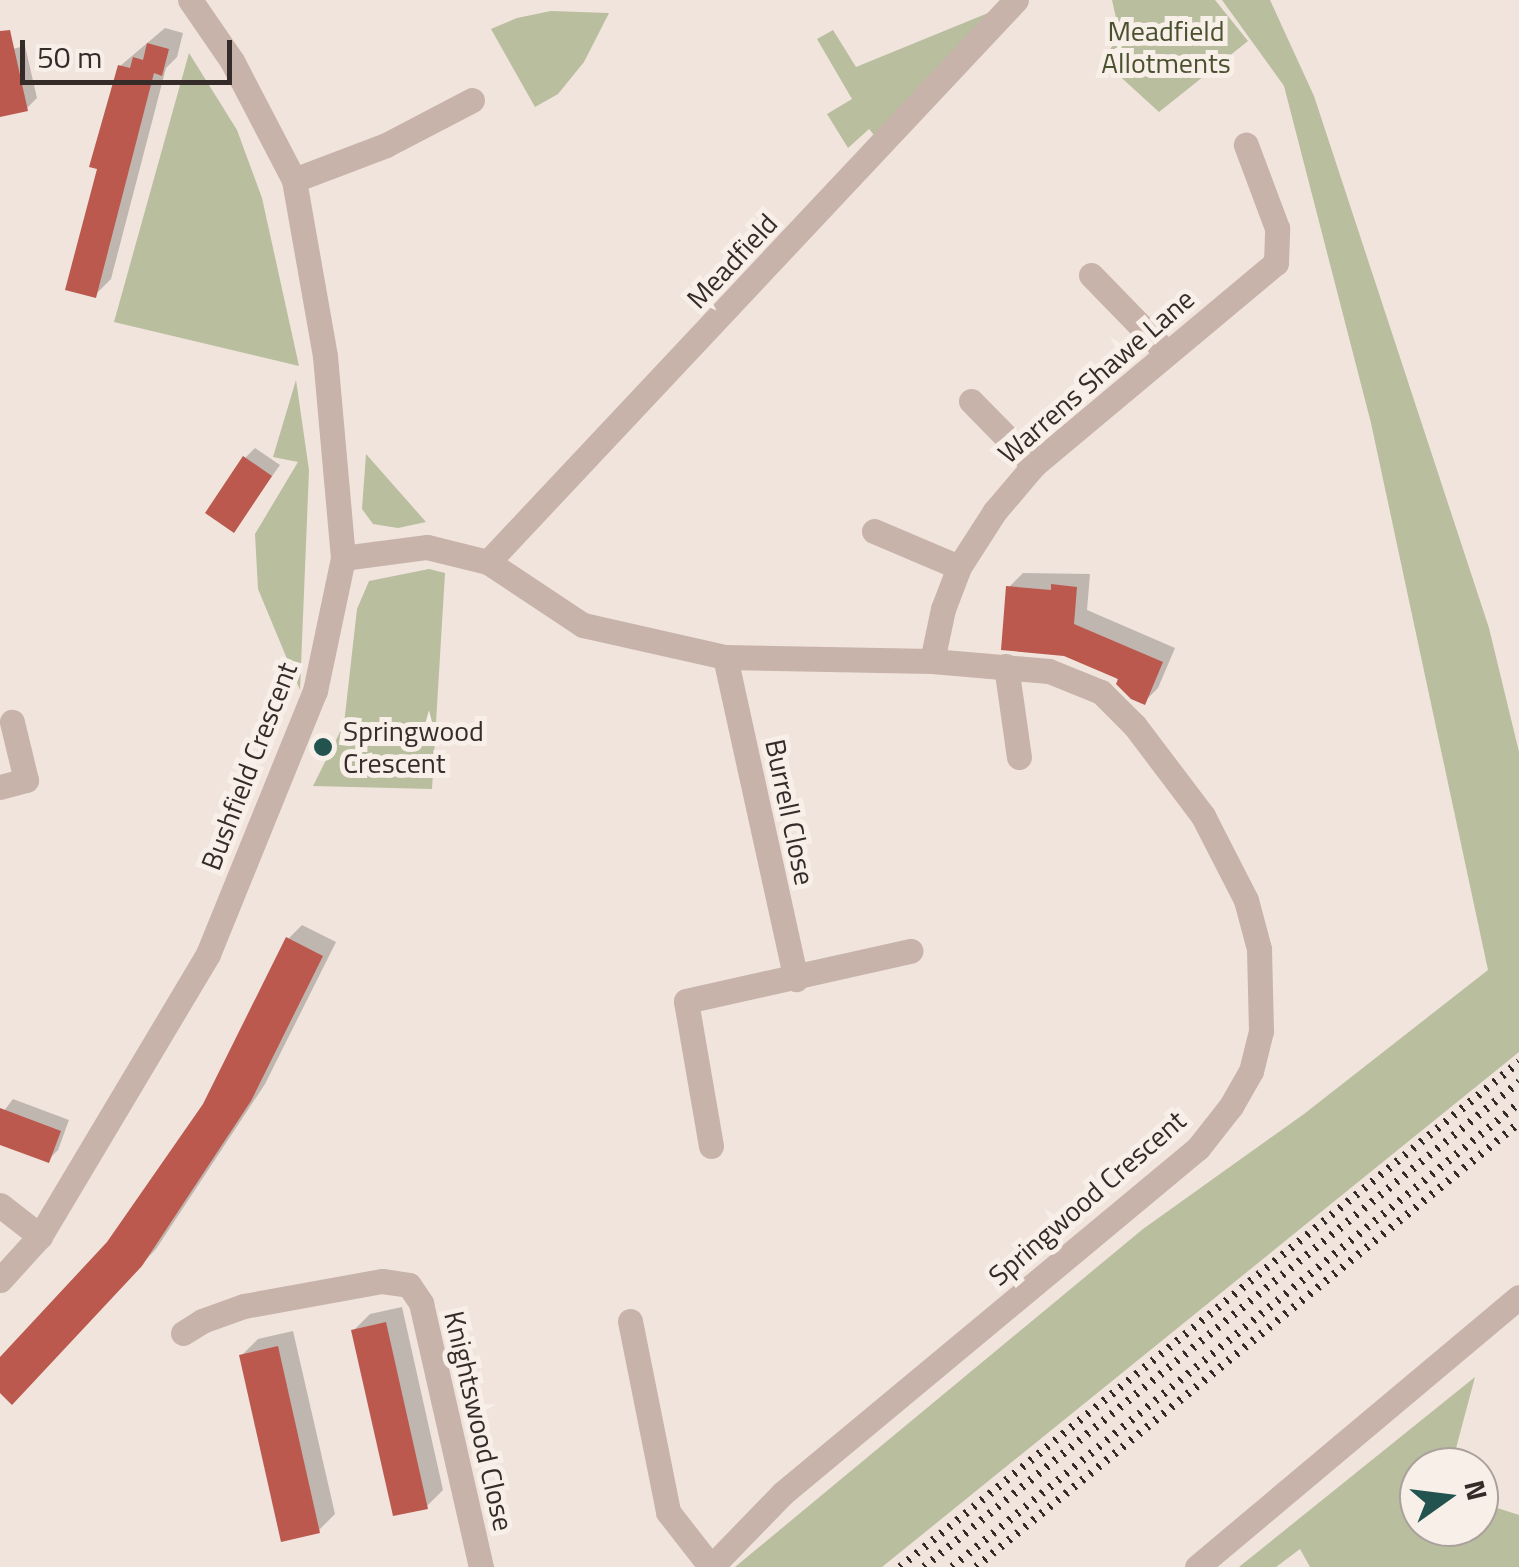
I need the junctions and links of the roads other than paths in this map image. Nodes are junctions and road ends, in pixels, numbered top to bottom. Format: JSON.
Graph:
{"nodes":[{"id":1,"x":190,"y":0,"type":"edge"},
{"id":2,"x":1016,"y":0,"type":"edge"},
{"id":3,"x":472,"y":100,"type":"dead end"},
{"id":4,"x":1246,"y":144,"type":"dead end"},
{"id":5,"x":294,"y":180,"type":"junction"},
{"id":6,"x":1091,"y":275,"type":"dead end"},
{"id":7,"x":1165,"y":351,"type":"junction"},
{"id":8,"x":972,"y":401,"type":"dead end"},
{"id":9,"x":1034,"y":464,"type":"junction"},
{"id":10,"x":874,"y":531,"type":"dead end"},
{"id":11,"x":343,"y":558,"type":"junction"},
{"id":12,"x":488,"y":562,"type":"junction"},
{"id":13,"x":959,"y":566,"type":"junction"},
{"id":14,"x":725,"y":657,"type":"junction"},
{"id":15,"x":932,"y":660,"type":"junction"},
{"id":16,"x":1006,"y":666,"type":"junction"},
{"id":17,"x":12,"y":722,"type":"dead end"},
{"id":18,"x":1019,"y":757,"type":"dead end"},
{"id":19,"x":0,"y":787,"type":"edge"},
{"id":20,"x":910,"y":951,"type":"dead end"},
{"id":21,"x":796,"y":979,"type":"junction"},
{"id":22,"x":711,"y":1146,"type":"dead end"},
{"id":23,"x":0,"y":1205,"type":"edge"},
{"id":24,"x":40,"y":1236,"type":"junction"},
{"id":25,"x":0,"y":1280,"type":"edge"},
{"id":26,"x":1519,"y":1297,"type":"edge"},
{"id":27,"x":630,"y":1321,"type":"dead end"},
{"id":28,"x":183,"y":1333,"type":"dead end"},
{"id":29,"x":482,"y":1567,"type":"edge"},
{"id":30,"x":711,"y":1567,"type":"edge"},
{"id":31,"x":1197,"y":1567,"type":"edge"}],
"edges":[{"from":1,"to":5,"type":"street","name":"Bushfield Crescent"},
{"from":2,"to":12,"type":"street","name":"Meadfield"},
{"from":3,"to":5,"type":"street"},
{"from":4,"to":7,"type":"street","name":"Warrens Shawe Lane"},
{"from":5,"to":11,"type":"street","name":"Bushfield Crescent"},
{"from":6,"to":7,"type":"street"},
{"from":7,"to":9,"type":"street","name":"Warrens Shawe Lane"},
{"from":8,"to":9,"type":"street"},
{"from":9,"to":13,"type":"street","name":"Warrens Shawe Lane"},
{"from":10,"to":13,"type":"street"},
{"from":11,"to":12,"type":"street","name":"Springwood Crescent"},
{"from":11,"to":24,"type":"street","name":"Bushfield Crescent"},
{"from":12,"to":14,"type":"street","name":"Springwood Crescent"},
{"from":13,"to":15,"type":"street","name":"Warrens Shawe Lane"},
{"from":14,"to":15,"type":"street","name":"Springwood Crescent"},
{"from":14,"to":21,"type":"street","name":"Burrell Close"},
{"from":15,"to":16,"type":"street","name":"Springwood Crescent"},
{"from":16,"to":18,"type":"street"},
{"from":16,"to":30,"type":"street","name":"Springwood Crescent"},
{"from":17,"to":19,"type":"street"},
{"from":20,"to":21,"type":"street"},
{"from":21,"to":22,"type":"street"},
{"from":23,"to":24,"type":"street"},
{"from":24,"to":25,"type":"street","name":"Bushfield Crescent"},
{"from":26,"to":31,"type":"street"},
{"from":27,"to":30,"type":"street"},
{"from":28,"to":29,"type":"street","name":"Knightswood Close"}]}
